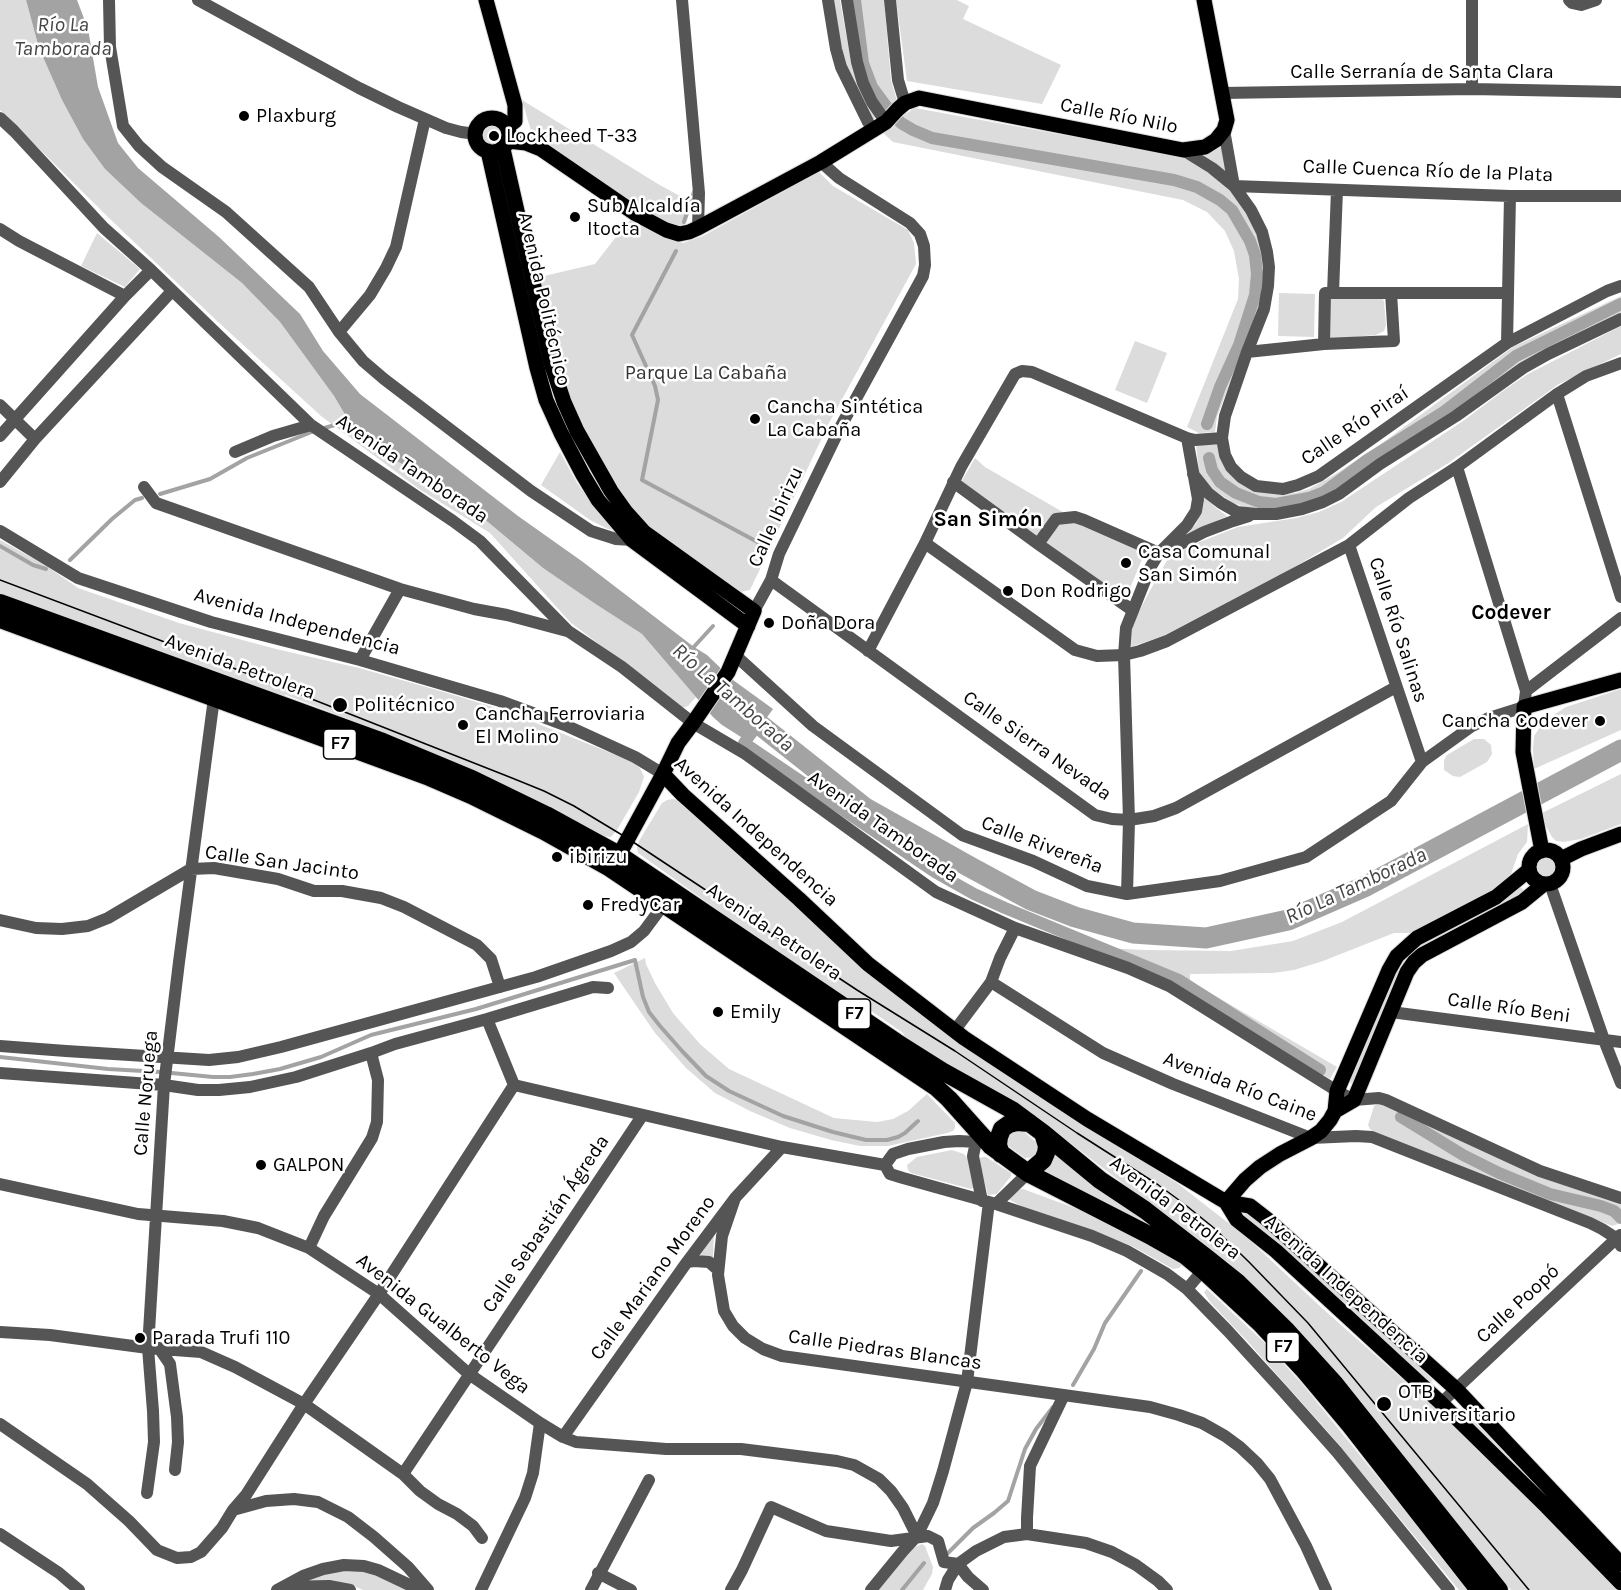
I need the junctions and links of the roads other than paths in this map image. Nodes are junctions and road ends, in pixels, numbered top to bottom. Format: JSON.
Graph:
{"nodes":[{"id":1,"x":109,"y":0,"type":"edge"},
{"id":2,"x":198,"y":0,"type":"edge"},
{"id":3,"x":486,"y":0,"type":"edge"},
{"id":4,"x":495,"y":0,"type":"edge"},
{"id":5,"x":682,"y":0,"type":"edge"},
{"id":6,"x":828,"y":0,"type":"edge"},
{"id":7,"x":847,"y":0,"type":"edge"},
{"id":8,"x":890,"y":0,"type":"edge"},
{"id":9,"x":1204,"y":0,"type":"edge"},
{"id":10,"x":1472,"y":0,"type":"edge"},
{"id":11,"x":1569,"y":0,"type":"edge"},
{"id":12,"x":1596,"y":0,"type":"edge"},
{"id":13,"x":1473,"y":90,"type":"junction"},
{"id":14,"x":1621,"y":92,"type":"edge"},
{"id":15,"x":1222,"y":93,"type":"junction"},
{"id":16,"x":891,"y":116,"type":"junction"},
{"id":17,"x":0,"y":118,"type":"edge"},
{"id":18,"x":425,"y":119,"type":"junction"},
{"id":19,"x":1224,"y":130,"type":"junction"},
{"id":20,"x":476,"y":134,"type":"junction"},
{"id":21,"x":502,"y":142,"type":"junction"},
{"id":22,"x":1183,"y":150,"type":"junction"},
{"id":23,"x":821,"y":162,"type":"junction"},
{"id":24,"x":1234,"y":186,"type":"junction"},
{"id":25,"x":1337,"y":190,"type":"junction"},
{"id":26,"x":1510,"y":196,"type":"junction"},
{"id":27,"x":1621,"y":196,"type":"edge"},
{"id":28,"x":698,"y":228,"type":"junction"},
{"id":29,"x":0,"y":229,"type":"edge"},
{"id":30,"x":152,"y":270,"type":"junction"},
{"id":31,"x":1621,"y":286,"type":"edge"},
{"id":32,"x":172,"y":291,"type":"junction"},
{"id":33,"x":1329,"y":293,"type":"junction"},
{"id":34,"x":1391,"y":293,"type":"junction"},
{"id":35,"x":1508,"y":293,"type":"junction"},
{"id":36,"x":125,"y":296,"type":"junction"},
{"id":37,"x":1621,"y":319,"type":"edge"},
{"id":38,"x":339,"y":332,"type":"junction"},
{"id":39,"x":1507,"y":343,"type":"junction"},
{"id":40,"x":1324,"y":344,"type":"junction"},
{"id":41,"x":1247,"y":352,"type":"junction"},
{"id":42,"x":1621,"y":363,"type":"edge"},
{"id":43,"x":1557,"y":394,"type":"junction"},
{"id":44,"x":0,"y":405,"type":"edge"},
{"id":45,"x":14,"y":419,"type":"junction"},
{"id":46,"x":316,"y":429,"type":"junction"},
{"id":47,"x":0,"y":436,"type":"edge"},
{"id":48,"x":1222,"y":438,"type":"junction"},
{"id":49,"x":35,"y":439,"type":"junction"},
{"id":50,"x":1191,"y":439,"type":"junction"},
{"id":51,"x":235,"y":452,"type":"dead end"},
{"id":52,"x":1457,"y":467,"type":"junction"},
{"id":53,"x":1193,"y":474,"type":"junction"},
{"id":54,"x":0,"y":482,"type":"edge"},
{"id":55,"x":953,"y":482,"type":"junction"},
{"id":56,"x":144,"y":487,"type":"dead end"},
{"id":57,"x":604,"y":495,"type":"junction"},
{"id":58,"x":1256,"y":514,"type":"junction"},
{"id":59,"x":0,"y":531,"type":"edge"},
{"id":60,"x":632,"y":540,"type":"junction"},
{"id":61,"x":925,"y":543,"type":"junction"},
{"id":62,"x":1038,"y":544,"type":"junction"},
{"id":63,"x":1349,"y":545,"type":"junction"},
{"id":64,"x":1160,"y":553,"type":"junction"},
{"id":65,"x":771,"y":580,"type":"junction"},
{"id":66,"x":400,"y":589,"type":"junction"},
{"id":67,"x":1621,"y":597,"type":"edge"},
{"id":68,"x":0,"y":603,"type":"edge"},
{"id":69,"x":1132,"y":610,"type":"junction"},
{"id":70,"x":754,"y":611,"type":"junction"},
{"id":71,"x":1621,"y":618,"type":"edge"},
{"id":72,"x":0,"y":620,"type":"edge"},
{"id":73,"x":748,"y":626,"type":"junction"},
{"id":74,"x":568,"y":632,"type":"junction"},
{"id":75,"x":868,"y":651,"type":"junction"},
{"id":76,"x":735,"y":655,"type":"junction"},
{"id":77,"x":1124,"y":655,"type":"junction"},
{"id":78,"x":360,"y":660,"type":"junction"},
{"id":79,"x":1621,"y":680,"type":"edge"},
{"id":80,"x":1396,"y":687,"type":"junction"},
{"id":81,"x":1526,"y":691,"type":"junction"},
{"id":82,"x":214,"y":698,"type":"junction"},
{"id":83,"x":1524,"y":707,"type":"junction"},
{"id":84,"x":693,"y":723,"type":"junction"},
{"id":85,"x":1422,"y":762,"type":"junction"},
{"id":86,"x":663,"y":774,"type":"junction"},
{"id":87,"x":1129,"y":820,"type":"junction"},
{"id":88,"x":1621,"y":834,"type":"edge"},
{"id":89,"x":1542,"y":850,"type":"junction"},
{"id":90,"x":619,"y":855,"type":"junction"},
{"id":91,"x":1561,"y":859,"type":"junction"},
{"id":92,"x":191,"y":869,"type":"junction"},
{"id":93,"x":1529,"y":870,"type":"junction"},
{"id":94,"x":1547,"y":884,"type":"junction"},
{"id":95,"x":1127,"y":894,"type":"junction"},
{"id":96,"x":664,"y":904,"type":"junction"},
{"id":97,"x":0,"y":920,"type":"edge"},
{"id":98,"x":1015,"y":928,"type":"junction"},
{"id":99,"x":991,"y":982,"type":"junction"},
{"id":100,"x":500,"y":987,"type":"junction"},
{"id":101,"x":608,"y":988,"type":"dead end"},
{"id":102,"x":1391,"y":1012,"type":"junction"},
{"id":103,"x":488,"y":1019,"type":"junction"},
{"id":104,"x":955,"y":1030,"type":"junction"},
{"id":105,"x":1604,"y":1040,"type":"junction"},
{"id":106,"x":1621,"y":1042,"type":"edge"},
{"id":107,"x":0,"y":1046,"type":"edge"},
{"id":108,"x":370,"y":1053,"type":"junction"},
{"id":109,"x":166,"y":1071,"type":"junction"},
{"id":110,"x":0,"y":1073,"type":"edge"},
{"id":111,"x":1621,"y":1083,"type":"edge"},
{"id":112,"x":514,"y":1085,"type":"junction"},
{"id":113,"x":1336,"y":1091,"type":"junction"},
{"id":114,"x":1354,"y":1100,"type":"junction"},
{"id":115,"x":1335,"y":1110,"type":"junction"},
{"id":116,"x":642,"y":1116,"type":"junction"},
{"id":117,"x":1036,"y":1128,"type":"junction"},
{"id":118,"x":1002,"y":1130,"type":"junction"},
{"id":119,"x":1311,"y":1138,"type":"junction"},
{"id":120,"x":980,"y":1140,"type":"junction"},
{"id":121,"x":782,"y":1147,"type":"junction"},
{"id":122,"x":1001,"y":1154,"type":"junction"},
{"id":123,"x":885,"y":1165,"type":"junction"},
{"id":124,"x":1028,"y":1173,"type":"junction"},
{"id":125,"x":0,"y":1184,"type":"edge"},
{"id":126,"x":735,"y":1198,"type":"junction"},
{"id":127,"x":1621,"y":1198,"type":"edge"},
{"id":128,"x":989,"y":1202,"type":"junction"},
{"id":129,"x":1226,"y":1202,"type":"junction"},
{"id":130,"x":157,"y":1215,"type":"junction"},
{"id":131,"x":1619,"y":1239,"type":"edge"},
{"id":132,"x":309,"y":1248,"type":"junction"},
{"id":133,"x":687,"y":1262,"type":"junction"},
{"id":134,"x":717,"y":1269,"type":"junction"},
{"id":135,"x":1203,"y":1270,"type":"junction"},
{"id":136,"x":1186,"y":1289,"type":"junction"},
{"id":137,"x":379,"y":1294,"type":"junction"},
{"id":138,"x":0,"y":1332,"type":"edge"},
{"id":139,"x":153,"y":1348,"type":"junction"},
{"id":140,"x":469,"y":1374,"type":"junction"},
{"id":141,"x":967,"y":1382,"type":"junction"},
{"id":142,"x":1456,"y":1389,"type":"junction"},
{"id":143,"x":1064,"y":1395,"type":"junction"},
{"id":144,"x":1441,"y":1403,"type":"junction"},
{"id":145,"x":304,"y":1404,"type":"junction"},
{"id":146,"x":540,"y":1423,"type":"junction"},
{"id":147,"x":0,"y":1424,"type":"edge"},
{"id":148,"x":563,"y":1437,"type":"junction"},
{"id":149,"x":175,"y":1470,"type":"dead end"},
{"id":150,"x":403,"y":1474,"type":"junction"},
{"id":151,"x":650,"y":1480,"type":"dead end"},
{"id":152,"x":147,"y":1493,"type":"dead end"},
{"id":153,"x":233,"y":1510,"type":"junction"},
{"id":154,"x":0,"y":1534,"type":"edge"},
{"id":155,"x":1027,"y":1534,"type":"junction"},
{"id":156,"x":916,"y":1536,"type":"junction"},
{"id":157,"x":482,"y":1538,"type":"dead end"},
{"id":158,"x":958,"y":1564,"type":"junction"},
{"id":159,"x":1621,"y":1564,"type":"edge"},
{"id":160,"x":598,"y":1573,"type":"junction"},
{"id":161,"x":1621,"y":1583,"type":"edge"},
{"id":162,"x":279,"y":1589,"type":"edge"},
{"id":163,"x":79,"y":1590,"type":"edge"},
{"id":164,"x":350,"y":1590,"type":"edge"},
{"id":165,"x":420,"y":1590,"type":"edge"},
{"id":166,"x":428,"y":1590,"type":"edge"},
{"id":167,"x":481,"y":1590,"type":"edge"},
{"id":168,"x":591,"y":1590,"type":"edge"},
{"id":169,"x":631,"y":1590,"type":"edge"},
{"id":170,"x":731,"y":1590,"type":"edge"},
{"id":171,"x":871,"y":1590,"type":"edge"},
{"id":172,"x":945,"y":1590,"type":"edge"},
{"id":173,"x":983,"y":1590,"type":"edge"},
{"id":174,"x":1167,"y":1590,"type":"edge"},
{"id":175,"x":1326,"y":1590,"type":"edge"},
{"id":176,"x":1449,"y":1590,"type":"edge"},
{"id":177,"x":1479,"y":1590,"type":"edge"},
{"id":178,"x":1499,"y":1590,"type":"edge"}],
"edges":[{"from":1,"to":38,"type":"street"},
{"from":2,"to":18,"type":"street"},
{"from":3,"to":4,"type":"street"},
{"from":3,"to":21,"type":"main road","name":"Avenida Politécnico"},
{"from":5,"to":28,"type":"street"},
{"from":6,"to":16,"type":"street"},
{"from":7,"to":16,"type":"street"},
{"from":8,"to":16,"type":"street"},
{"from":9,"to":15,"type":"main road"},
{"from":10,"to":13,"type":"street"},
{"from":11,"to":12,"type":"street"},
{"from":13,"to":14,"type":"street","name":"Calle Serranía de Santa Clara"},
{"from":13,"to":15,"type":"street","name":"Calle Serranía de Santa Clara"},
{"from":15,"to":19,"type":"main road"},
{"from":16,"to":22,"type":"main road","name":"Calle Río Nilo"},
{"from":16,"to":23,"type":"main road"},
{"from":17,"to":30,"type":"street","name":"Avenida Tamborada"},
{"from":18,"to":20,"type":"street"},
{"from":18,"to":38,"type":"street"},
{"from":19,"to":22,"type":"main road","name":"Calle Río Nilo"},
{"from":19,"to":24,"type":"street"},
{"from":20,"to":21,"type":"main road"},
{"from":20,"to":21,"type":"main road"},
{"from":21,"to":28,"type":"main road"},
{"from":21,"to":57,"type":"main road","name":"Avenida Politécnico"},
{"from":22,"to":24,"type":"street","name":"Calle Río Piraí"},
{"from":23,"to":28,"type":"main road"},
{"from":23,"to":65,"type":"street","name":"Calle Ibirizu"},
{"from":24,"to":25,"type":"street","name":"Calle Cuenca Río de la Plata"},
{"from":24,"to":41,"type":"street","name":"Calle Río Piraí"},
{"from":25,"to":26,"type":"street","name":"Calle Cuenca Río de la Plata"},
{"from":25,"to":33,"type":"street"},
{"from":26,"to":27,"type":"street","name":"Calle Cuenca Río de la Plata"},
{"from":26,"to":35,"type":"street"},
{"from":29,"to":36,"type":"street"},
{"from":30,"to":32,"type":"street","name":"Avenida Tamborada"},
{"from":30,"to":36,"type":"street"},
{"from":31,"to":39,"type":"street","name":"Calle Río Piraí"},
{"from":32,"to":46,"type":"street","name":"Avenida Tamborada"},
{"from":32,"to":49,"type":"street"},
{"from":33,"to":34,"type":"street"},
{"from":33,"to":40,"type":"street"},
{"from":34,"to":35,"type":"street"},
{"from":34,"to":40,"type":"street"},
{"from":35,"to":39,"type":"street"},
{"from":36,"to":45,"type":"street"},
{"from":37,"to":58,"type":"street"},
{"from":38,"to":60,"type":"street"},
{"from":39,"to":48,"type":"street","name":"Calle Río Piraí"},
{"from":40,"to":41,"type":"street"},
{"from":41,"to":48,"type":"street","name":"Calle Río Piraí"},
{"from":42,"to":43,"type":"street"},
{"from":43,"to":52,"type":"street"},
{"from":43,"to":67,"type":"street"},
{"from":44,"to":45,"type":"street"},
{"from":45,"to":47,"type":"street"},
{"from":45,"to":49,"type":"street"},
{"from":46,"to":51,"type":"street"},
{"from":46,"to":74,"type":"street","name":"Avenida Tamborada"},
{"from":48,"to":50,"type":"street"},
{"from":49,"to":54,"type":"street"},
{"from":50,"to":53,"type":"street"},
{"from":50,"to":55,"type":"street"},
{"from":52,"to":63,"type":"street"},
{"from":52,"to":81,"type":"street"},
{"from":53,"to":58,"type":"street"},
{"from":53,"to":64,"type":"street"},
{"from":55,"to":61,"type":"street"},
{"from":55,"to":62,"type":"street"},
{"from":56,"to":66,"type":"street"},
{"from":57,"to":60,"type":"main road","name":"Avenida Politécnico"},
{"from":57,"to":70,"type":"main road","name":"Avenida Politécnico"},
{"from":58,"to":64,"type":"street"},
{"from":59,"to":78,"type":"street","name":"Avenida Independencia"},
{"from":60,"to":73,"type":"main road","name":"Avenida Politécnico"},
{"from":61,"to":75,"type":"street"},
{"from":61,"to":77,"type":"street"},
{"from":62,"to":64,"type":"street"},
{"from":62,"to":69,"type":"street"},
{"from":63,"to":77,"type":"street"},
{"from":63,"to":80,"type":"street","name":"Calle Río Salinas"},
{"from":64,"to":69,"type":"street"},
{"from":65,"to":70,"type":"street","name":"Calle Ibirizu"},
{"from":65,"to":75,"type":"street","name":"Calle Sierra Nevada"},
{"from":66,"to":74,"type":"street"},
{"from":66,"to":78,"type":"street"},
{"from":68,"to":90,"type":"highway","name":"Avenida Petrolera","number":"F7"},
{"from":69,"to":77,"type":"street"},
{"from":70,"to":73,"type":"main road","name":"Calle Ibirizu"},
{"from":71,"to":81,"type":"street"},
{"from":72,"to":82,"type":"highway","name":"Avenida Petrolera","number":"F7"},
{"from":73,"to":76,"type":"main road","name":"Calle Ibirizu"},
{"from":74,"to":84,"type":"street","name":"Avenida Tamborada"},
{"from":75,"to":87,"type":"street","name":"Calle Sierra Nevada"},
{"from":76,"to":84,"type":"main road","name":"Calle Ibirizu"},
{"from":76,"to":95,"type":"street","name":"Calle Rivereña"},
{"from":77,"to":87,"type":"street"},
{"from":78,"to":86,"type":"street","name":"Avenida Independencia"},
{"from":79,"to":83,"type":"main road"},
{"from":80,"to":85,"type":"street","name":"Calle Río Salinas"},
{"from":80,"to":87,"type":"street","name":"Calle Sierra Nevada"},
{"from":81,"to":83,"type":"street"},
{"from":82,"to":92,"type":"street","name":"Calle Noruega"},
{"from":82,"to":96,"type":"highway","name":"Avenida Petrolera","number":"F7"},
{"from":83,"to":85,"type":"street","name":"Calle Rivereña"},
{"from":83,"to":89,"type":"main road"},
{"from":84,"to":86,"type":"main road","name":"Calle Ibirizu"},
{"from":84,"to":98,"type":"street","name":"Avenida Tamborada"},
{"from":85,"to":95,"type":"street","name":"Calle Rivereña"},
{"from":86,"to":90,"type":"main road","name":"Calle Ibirizu"},
{"from":86,"to":104,"type":"main road","name":"Avenida Independencia"},
{"from":87,"to":95,"type":"street"},
{"from":88,"to":91,"type":"main road"},
{"from":89,"to":91,"type":"main road"},
{"from":89,"to":93,"type":"main road"},
{"from":90,"to":117,"type":"highway","name":"Avenida Petrolera","number":"F7"},
{"from":91,"to":94,"type":"main road"},
{"from":92,"to":97,"type":"street","name":"Calle San Jacinto"},
{"from":92,"to":100,"type":"street","name":"Calle San Jacinto"},
{"from":92,"to":109,"type":"street","name":"Calle Noruega"},
{"from":93,"to":94,"type":"main road"},
{"from":93,"to":113,"type":"main road"},
{"from":94,"to":102,"type":"main road"},
{"from":94,"to":105,"type":"street"},
{"from":96,"to":100,"type":"street"},
{"from":96,"to":120,"type":"highway","name":"Avenida Petrolera","number":"F7"},
{"from":98,"to":99,"type":"street"},
{"from":98,"to":113,"type":"street","name":"Avenida Río Caine"},
{"from":99,"to":104,"type":"street"},
{"from":99,"to":119,"type":"street","name":"Avenida Río Caine"},
{"from":100,"to":109,"type":"street"},
{"from":101,"to":103,"type":"street"},
{"from":102,"to":105,"type":"street","name":"Calle Río Beni"},
{"from":102,"to":114,"type":"main road"},
{"from":103,"to":108,"type":"street"},
{"from":103,"to":112,"type":"street"},
{"from":104,"to":129,"type":"main road","name":"Avenida Independencia"},
{"from":105,"to":106,"type":"street","name":"Calle Río Beni"},
{"from":105,"to":111,"type":"street"},
{"from":107,"to":109,"type":"street"},
{"from":108,"to":109,"type":"street"},
{"from":108,"to":132,"type":"street"},
{"from":109,"to":110,"type":"street"},
{"from":109,"to":130,"type":"street","name":"Calle Noruega"},
{"from":112,"to":116,"type":"street"},
{"from":112,"to":137,"type":"street"},
{"from":113,"to":114,"type":"street","name":"Avenida Río Caine"},
{"from":113,"to":115,"type":"main road"},
{"from":114,"to":115,"type":"main road"},
{"from":114,"to":127,"type":"street","name":"Avenida Río Caine"},
{"from":115,"to":119,"type":"main road"},
{"from":116,"to":121,"type":"street"},
{"from":116,"to":140,"type":"street","name":"Calle Sebastián Ágreda"},
{"from":117,"to":118,"type":"highway"},
{"from":117,"to":124,"type":"highway"},
{"from":117,"to":178,"type":"highway","name":"Avenida Petrolera","number":"F7"},
{"from":118,"to":120,"type":"street"},
{"from":118,"to":122,"type":"highway"},
{"from":119,"to":129,"type":"main road"},
{"from":119,"to":131,"type":"street","name":"Avenida Río Caine"},
{"from":120,"to":122,"type":"highway","name":"Avenida Petrolera","number":"F7"},
{"from":120,"to":123,"type":"street"},
{"from":120,"to":128,"type":"street"},
{"from":121,"to":123,"type":"street"},
{"from":121,"to":126,"type":"street","name":"Calle Mariano Moreno"},
{"from":122,"to":124,"type":"highway","name":"Avenida Petrolera","number":"F7"},
{"from":123,"to":128,"type":"street"},
{"from":124,"to":128,"type":"street"},
{"from":124,"to":135,"type":"highway","name":"Avenida Petrolera","number":"F7"},
{"from":125,"to":130,"type":"street","name":"Avenida Gualberto Vega"},
{"from":126,"to":133,"type":"street","name":"Calle Mariano Moreno"},
{"from":126,"to":134,"type":"street","name":"Calle Piedras Blancas"},
{"from":128,"to":136,"type":"street"},
{"from":128,"to":141,"type":"street"},
{"from":129,"to":142,"type":"main road","name":"Avenida Independencia"},
{"from":129,"to":144,"type":"main road","name":"Avenida Independencia"},
{"from":130,"to":132,"type":"street","name":"Avenida Gualberto Vega"},
{"from":130,"to":139,"type":"street","name":"Calle Noruega"},
{"from":131,"to":142,"type":"street","name":"Calle Poopó"},
{"from":132,"to":137,"type":"street","name":"Avenida Gualberto Vega"},
{"from":133,"to":134,"type":"street"},
{"from":133,"to":148,"type":"street","name":"Calle Mariano Moreno"},
{"from":134,"to":141,"type":"street","name":"Calle Piedras Blancas"},
{"from":135,"to":136,"type":"street"},
{"from":135,"to":177,"type":"highway","name":"Avenida Petrolera","number":"F7"},
{"from":136,"to":176,"type":"street"},
{"from":137,"to":140,"type":"street","name":"Avenida Gualberto Vega"},
{"from":137,"to":145,"type":"street"},
{"from":138,"to":139,"type":"street"},
{"from":139,"to":145,"type":"street"},
{"from":139,"to":149,"type":"street"},
{"from":139,"to":152,"type":"street","name":"Calle Noruega"},
{"from":140,"to":146,"type":"street","name":"Avenida Gualberto Vega"},
{"from":140,"to":150,"type":"street","name":"Calle Sebastián Ágreda"},
{"from":141,"to":143,"type":"street","name":"Calle Piedras Blancas"},
{"from":141,"to":156,"type":"street"},
{"from":142,"to":144,"type":"street","name":"Calle Poopó"},
{"from":142,"to":159,"type":"main road","name":"Avenida Independencia"},
{"from":143,"to":155,"type":"street"},
{"from":143,"to":175,"type":"street","name":"Calle Piedras Blancas"},
{"from":144,"to":161,"type":"main road","name":"Avenida Independencia"},
{"from":145,"to":150,"type":"street"},
{"from":145,"to":153,"type":"street"},
{"from":146,"to":148,"type":"street","name":"Avenida Gualberto Vega"},
{"from":146,"to":167,"type":"street"},
{"from":147,"to":153,"type":"street"},
{"from":148,"to":156,"type":"street","name":"Avenida Gualberto Vega"},
{"from":150,"to":157,"type":"street"},
{"from":151,"to":160,"type":"street"},
{"from":153,"to":166,"type":"street"},
{"from":154,"to":163,"type":"street"},
{"from":155,"to":158,"type":"street"},
{"from":155,"to":174,"type":"street"},
{"from":156,"to":158,"type":"street"},
{"from":156,"to":170,"type":"street"},
{"from":156,"to":171,"type":"street"},
{"from":158,"to":172,"type":"street"},
{"from":158,"to":173,"type":"street"},
{"from":160,"to":168,"type":"street"},
{"from":160,"to":169,"type":"street"},
{"from":162,"to":164,"type":"street"},
{"from":162,"to":165,"type":"street"}]}
